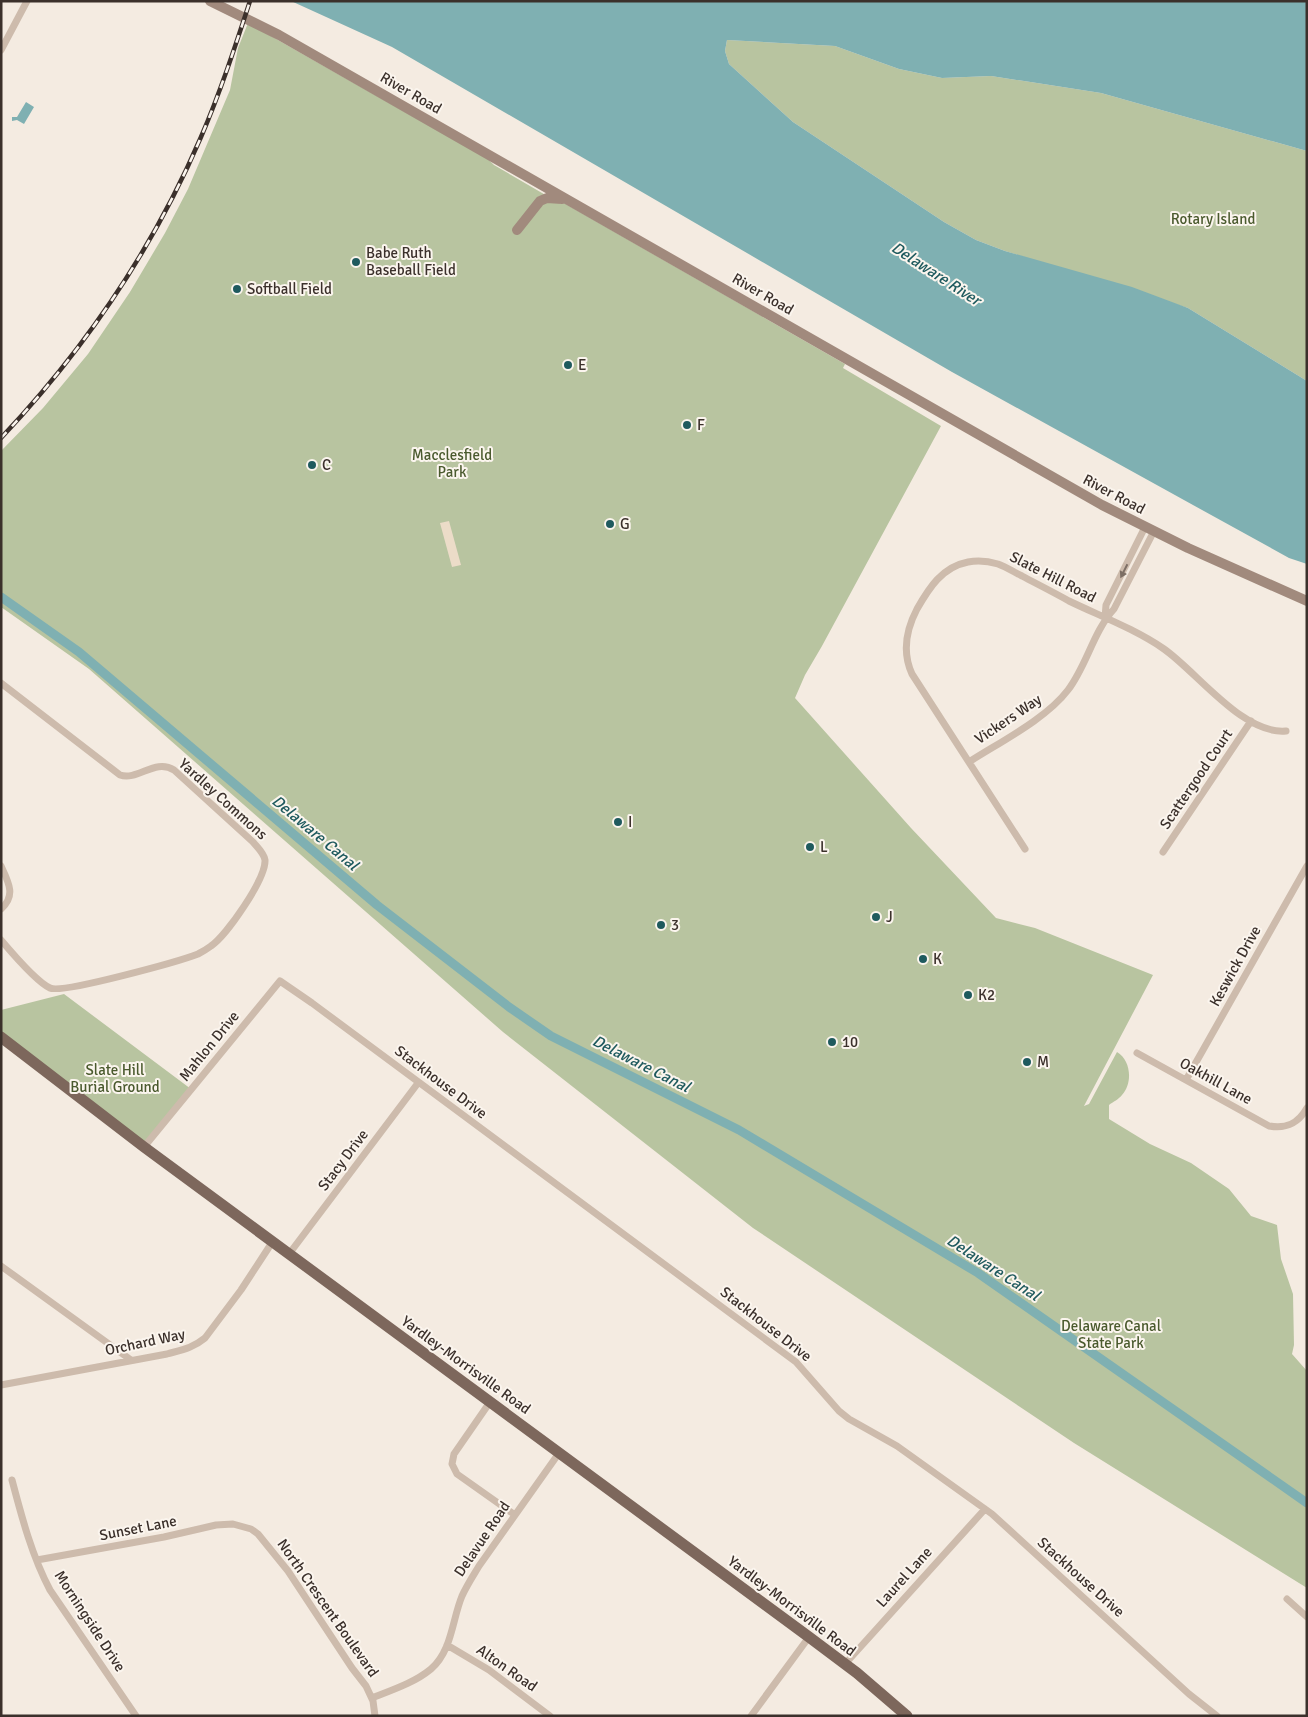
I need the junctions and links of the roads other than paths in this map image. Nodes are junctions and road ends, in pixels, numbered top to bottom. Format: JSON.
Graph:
{"nodes":[{"id":1,"x":27,"y":1,"type":"edge"},
{"id":2,"x":210,"y":1,"type":"edge"},
{"id":3,"x":1,"y":50,"type":"edge"},
{"id":4,"x":542,"y":185,"type":"junction"},
{"id":5,"x":566,"y":199,"type":"junction"},
{"id":6,"x":1150,"y":529,"type":"junction"},
{"id":7,"x":1307,"y":601,"type":"edge"},
{"id":8,"x":1105,"y":619,"type":"junction"},
{"id":9,"x":1,"y":683,"type":"edge"},
{"id":10,"x":1251,"y":721,"type":"junction"},
{"id":11,"x":1286,"y":731,"type":"dead end"},
{"id":12,"x":969,"y":762,"type":"junction"},
{"id":13,"x":1024,"y":849,"type":"dead end"},
{"id":14,"x":1163,"y":852,"type":"dead end"},
{"id":15,"x":1,"y":866,"type":"edge"},
{"id":16,"x":1307,"y":866,"type":"edge"},
{"id":17,"x":1,"y":909,"type":"edge"},
{"id":18,"x":1,"y":940,"type":"edge"},
{"id":19,"x":277,"y":985,"type":"joint"},
{"id":20,"x":3,"y":1039,"type":"edge"},
{"id":21,"x":1137,"y":1053,"type":"dead end"},
{"id":22,"x":1186,"y":1080,"type":"junction"},
{"id":23,"x":418,"y":1083,"type":"junction"},
{"id":24,"x":1307,"y":1108,"type":"edge"},
{"id":25,"x":144,"y":1147,"type":"junction"},
{"id":26,"x":273,"y":1241,"type":"junction"},
{"id":27,"x":289,"y":1254,"type":"junction"},
{"id":28,"x":1,"y":1266,"type":"edge"},
{"id":29,"x":131,"y":1360,"type":"junction"},
{"id":30,"x":1,"y":1385,"type":"edge"},
{"id":31,"x":490,"y":1402,"type":"junction"},
{"id":32,"x":559,"y":1453,"type":"junction"},
{"id":33,"x":12,"y":1480,"type":"dead end"},
{"id":34,"x":984,"y":1509,"type":"junction"},
{"id":35,"x":515,"y":1515,"type":"junction"},
{"id":36,"x":244,"y":1526,"type":"joint"},
{"id":37,"x":37,"y":1560,"type":"junction"},
{"id":38,"x":1287,"y":1599,"type":"dead end"},
{"id":39,"x":1307,"y":1617,"type":"edge"},
{"id":40,"x":809,"y":1637,"type":"junction"},
{"id":41,"x":447,"y":1645,"type":"junction"},
{"id":42,"x":845,"y":1664,"type":"junction"},
{"id":43,"x":372,"y":1698,"type":"junction"},
{"id":44,"x":136,"y":1716,"type":"edge"},
{"id":45,"x":375,"y":1716,"type":"edge"},
{"id":46,"x":550,"y":1716,"type":"edge"},
{"id":47,"x":751,"y":1716,"type":"edge"},
{"id":48,"x":907,"y":1716,"type":"edge"},
{"id":49,"x":1217,"y":1716,"type":"edge"}],
"edges":[{"from":1,"to":3,"type":"street"},
{"from":2,"to":4,"type":"main road","name":"River Road"},
{"from":4,"to":5,"type":"main road","name":"River Road"},
{"from":4,"to":5,"type":"main road"},
{"from":5,"to":6,"type":"main road","name":"River Road"},
{"from":6,"to":7,"type":"main road","name":"River Road"},
{"from":6,"to":8,"type":"street","name":"Vickers Way"},
{"from":8,"to":10,"type":"street","name":"Slate Hill Road"},
{"from":8,"to":12,"type":"street","name":"Vickers Way"},
{"from":8,"to":12,"type":"street","name":"Slate Hill Road"},
{"from":9,"to":18,"type":"street","name":"Yardley Commons"},
{"from":10,"to":11,"type":"street","name":"Slate Hill Road"},
{"from":10,"to":14,"type":"street","name":"Scattergood Court"},
{"from":12,"to":13,"type":"street","name":"Slate Hill Road"},
{"from":15,"to":17,"type":"street"},
{"from":16,"to":22,"type":"street","name":"Keswick Drive"},
{"from":19,"to":23,"type":"street","name":"Stackhouse Drive"},
{"from":19,"to":25,"type":"street","name":"Mahlon Drive"},
{"from":20,"to":25,"type":"main road","name":"Yardley-Morrisville Road"},
{"from":21,"to":22,"type":"street","name":"Oakhill Lane"},
{"from":22,"to":24,"type":"street","name":"Oakhill Lane"},
{"from":23,"to":27,"type":"street","name":"Stacy Drive"},
{"from":23,"to":34,"type":"street","name":"Stackhouse Drive"},
{"from":25,"to":26,"type":"main road","name":"Yardley-Morrisville Road"},
{"from":26,"to":27,"type":"main road","name":"Yardley-Morrisville Road"},
{"from":26,"to":29,"type":"street","name":"Orchard Way"},
{"from":27,"to":31,"type":"main road","name":"Yardley-Morrisville Road"},
{"from":28,"to":29,"type":"street"},
{"from":29,"to":30,"type":"street","name":"Orchard Way"},
{"from":31,"to":32,"type":"main road","name":"Yardley-Morrisville Road"},
{"from":31,"to":35,"type":"street"},
{"from":32,"to":35,"type":"street","name":"Delavue Road"},
{"from":32,"to":40,"type":"main road","name":"Yardley-Morrisville Road"},
{"from":33,"to":37,"type":"street","name":"Morningside Drive"},
{"from":34,"to":42,"type":"street","name":"Laurel Lane"},
{"from":34,"to":49,"type":"street","name":"Stackhouse Drive"},
{"from":35,"to":41,"type":"street","name":"Delavue Road"},
{"from":36,"to":37,"type":"street","name":"Sunset Lane"},
{"from":36,"to":43,"type":"street","name":"North Crescent Boulevard"},
{"from":37,"to":44,"type":"street","name":"Morningside Drive"},
{"from":38,"to":39,"type":"street"},
{"from":40,"to":42,"type":"main road","name":"Yardley-Morrisville Road"},
{"from":40,"to":47,"type":"street"},
{"from":41,"to":43,"type":"street","name":"Delavue Road"},
{"from":41,"to":46,"type":"street","name":"Alton Road"},
{"from":42,"to":48,"type":"main road","name":"Yardley-Morrisville Road"},
{"from":43,"to":45,"type":"street","name":"North Crescent Boulevard"}]}
